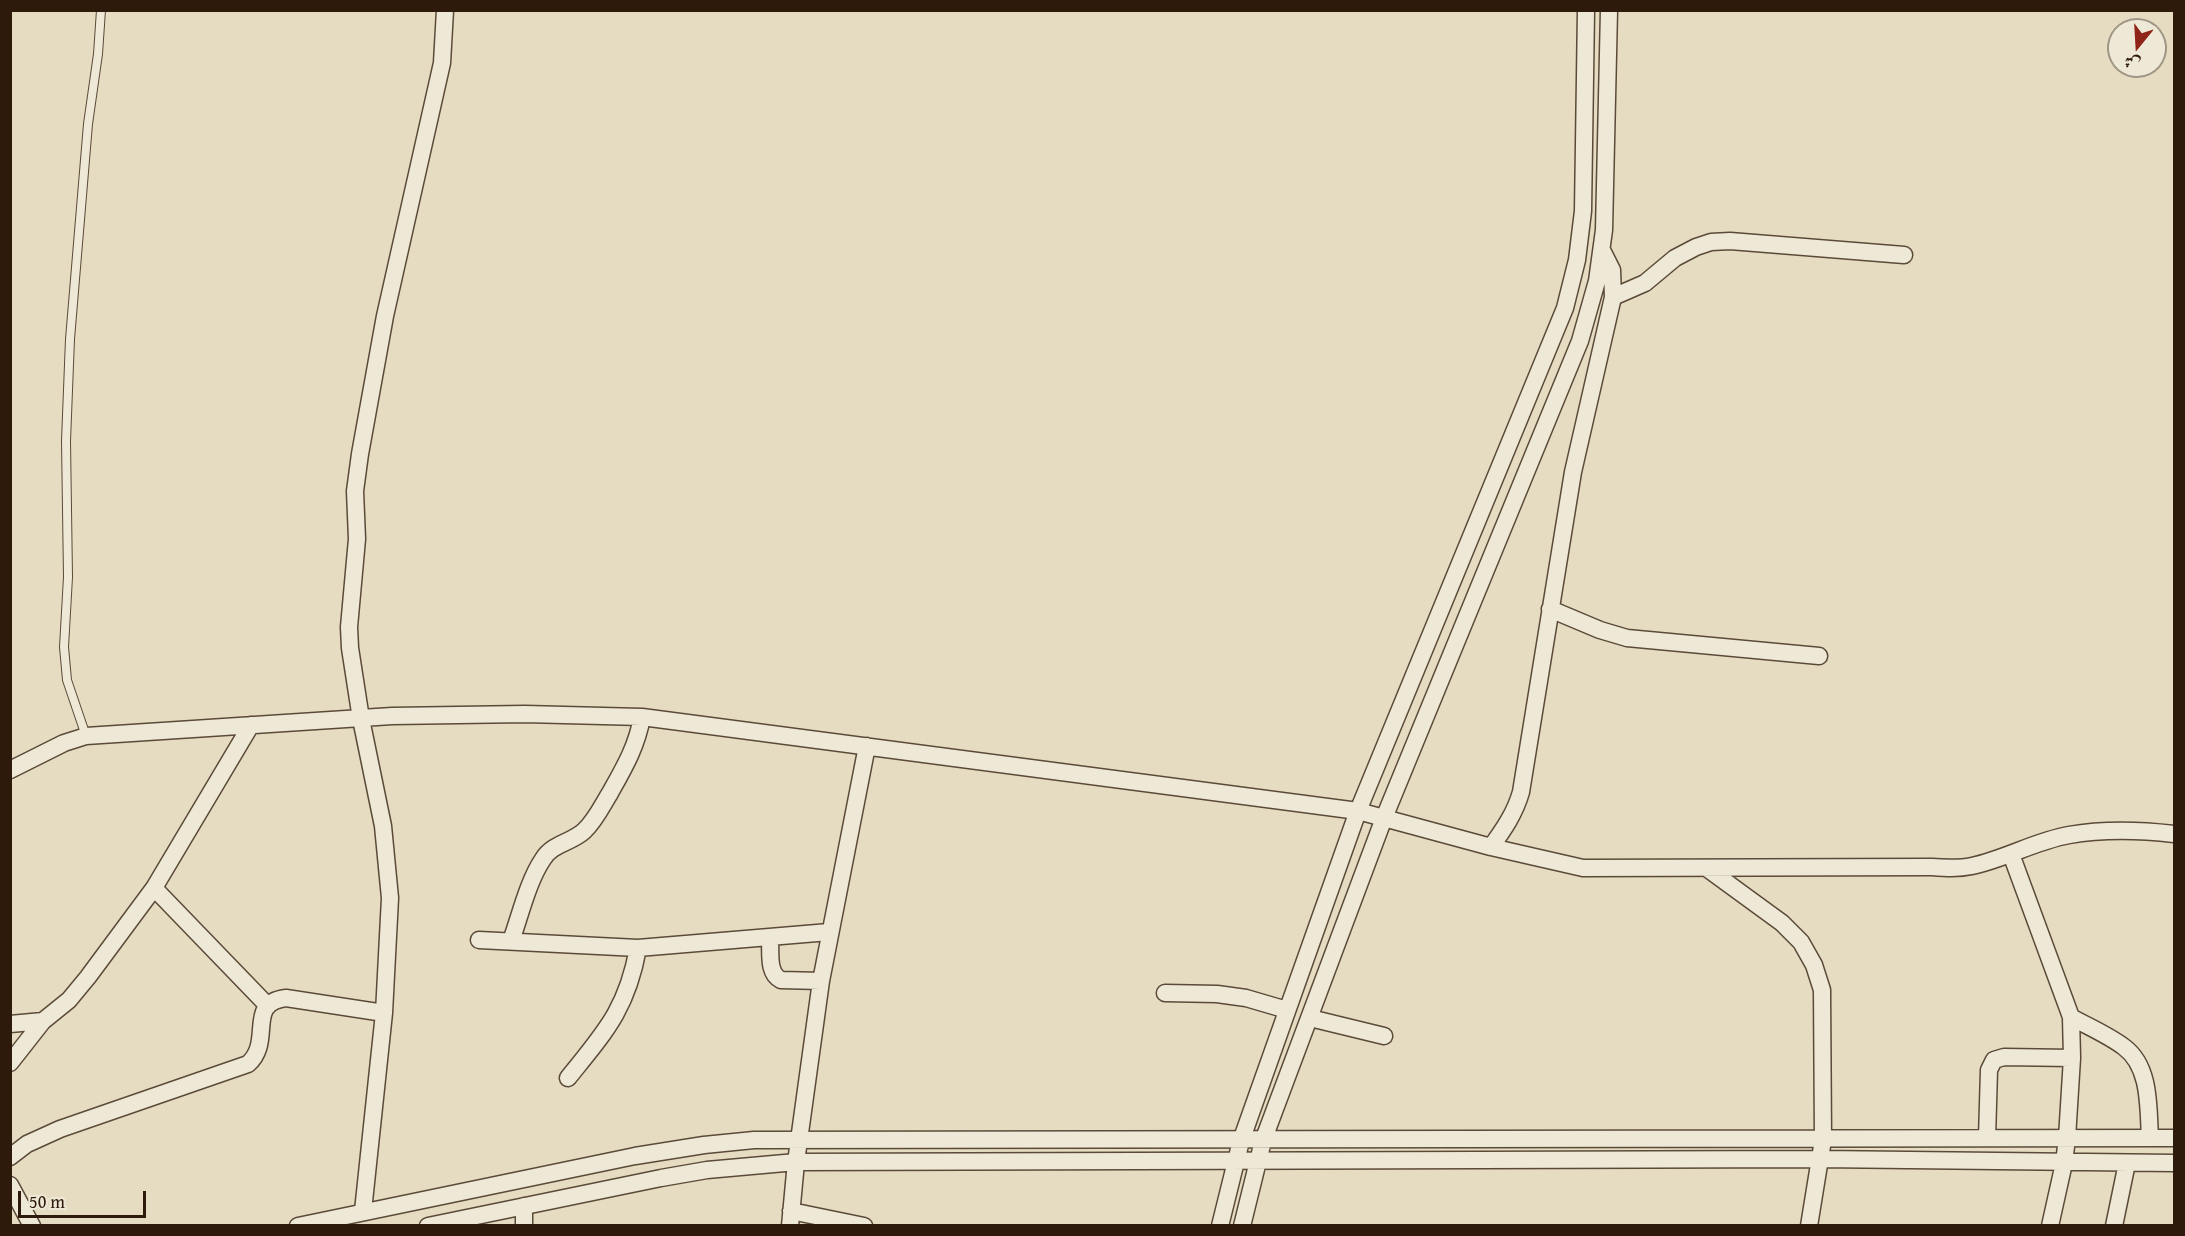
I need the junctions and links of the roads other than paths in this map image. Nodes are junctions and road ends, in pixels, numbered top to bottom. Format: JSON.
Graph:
{"nodes":[{"id":1,"x":101,"y":10,"type":"edge"},
{"id":2,"x":445,"y":10,"type":"edge"},
{"id":3,"x":1586,"y":10,"type":"edge"},
{"id":4,"x":1609,"y":10,"type":"edge"},
{"id":5,"x":1602,"y":249,"type":"junction"},
{"id":6,"x":1904,"y":255,"type":"dead end"},
{"id":7,"x":1613,"y":297,"type":"junction"},
{"id":8,"x":1550,"y":609,"type":"junction"},
{"id":9,"x":1819,"y":656,"type":"dead end"},
{"id":10,"x":642,"y":717,"type":"junction"},
{"id":11,"x":361,"y":719,"type":"junction"},
{"id":12,"x":251,"y":725,"type":"junction"},
{"id":13,"x":86,"y":736,"type":"junction"},
{"id":14,"x":867,"y":746,"type":"junction"},
{"id":15,"x":10,"y":770,"type":"edge"},
{"id":16,"x":1358,"y":812,"type":"junction"},
{"id":17,"x":1384,"y":818,"type":"junction"},
{"id":18,"x":2175,"y":834,"type":"edge"},
{"id":19,"x":1491,"y":847,"type":"junction"},
{"id":20,"x":2011,"y":854,"type":"junction"},
{"id":21,"x":1708,"y":868,"type":"junction"},
{"id":22,"x":154,"y":888,"type":"junction"},
{"id":23,"x":829,"y":932,"type":"junction"},
{"id":24,"x":770,"y":938,"type":"junction"},
{"id":25,"x":479,"y":940,"type":"dead end"},
{"id":26,"x":511,"y":941,"type":"junction"},
{"id":27,"x":638,"y":948,"type":"junction"},
{"id":28,"x":821,"y":981,"type":"junction"},
{"id":29,"x":1165,"y":993,"type":"dead end"},
{"id":30,"x":268,"y":1006,"type":"junction"},
{"id":31,"x":1287,"y":1011,"type":"junction"},
{"id":32,"x":384,"y":1013,"type":"junction"},
{"id":33,"x":1310,"y":1017,"type":"junction"},
{"id":34,"x":2071,"y":1017,"type":"junction"},
{"id":35,"x":43,"y":1021,"type":"junction"},
{"id":36,"x":10,"y":1023,"type":"edge"},
{"id":37,"x":1384,"y":1036,"type":"dead end"},
{"id":38,"x":2072,"y":1058,"type":"junction"},
{"id":39,"x":10,"y":1063,"type":"edge"},
{"id":40,"x":568,"y":1078,"type":"dead end"},
{"id":41,"x":1987,"y":1138,"type":"junction"},
{"id":42,"x":2067,"y":1138,"type":"junction"},
{"id":43,"x":2150,"y":1138,"type":"junction"},
{"id":44,"x":2175,"y":1138,"type":"edge"},
{"id":45,"x":800,"y":1139,"type":"junction"},
{"id":46,"x":1263,"y":1140,"type":"junction"},
{"id":47,"x":1823,"y":1140,"type":"junction"},
{"id":48,"x":1240,"y":1141,"type":"junction"},
{"id":49,"x":10,"y":1157,"type":"edge"},
{"id":50,"x":1820,"y":1159,"type":"junction"},
{"id":51,"x":1235,"y":1161,"type":"junction"},
{"id":52,"x":1257,"y":1161,"type":"junction"},
{"id":53,"x":796,"y":1162,"type":"junction"},
{"id":54,"x":2064,"y":1163,"type":"junction"},
{"id":55,"x":2127,"y":1163,"type":"junction"},
{"id":56,"x":2175,"y":1163,"type":"edge"},
{"id":57,"x":10,"y":1185,"type":"edge"},
{"id":58,"x":524,"y":1206,"type":"junction"},
{"id":59,"x":363,"y":1211,"type":"junction"},
{"id":60,"x":791,"y":1218,"type":"edge"},
{"id":61,"x":32,"y":1226,"type":"edge"},
{"id":62,"x":298,"y":1226,"type":"edge"},
{"id":63,"x":428,"y":1226,"type":"edge"},
{"id":64,"x":524,"y":1226,"type":"edge"},
{"id":65,"x":864,"y":1226,"type":"edge"},
{"id":66,"x":1220,"y":1226,"type":"edge"},
{"id":67,"x":1242,"y":1226,"type":"edge"},
{"id":68,"x":1809,"y":1226,"type":"edge"},
{"id":69,"x":2050,"y":1226,"type":"edge"},
{"id":70,"x":2114,"y":1226,"type":"edge"}],
"edges":[{"from":1,"to":13,"type":"lane"},
{"from":2,"to":11,"type":"street"},
{"from":3,"to":16,"type":"street"},
{"from":4,"to":5,"type":"street"},
{"from":5,"to":7,"type":"street"},
{"from":5,"to":17,"type":"street"},
{"from":6,"to":7,"type":"street"},
{"from":7,"to":8,"type":"street"},
{"from":8,"to":9,"type":"street"},
{"from":8,"to":19,"type":"street"},
{"from":10,"to":11,"type":"street"},
{"from":10,"to":14,"type":"street"},
{"from":10,"to":26,"type":"street"},
{"from":11,"to":12,"type":"street"},
{"from":11,"to":32,"type":"street"},
{"from":12,"to":13,"type":"street"},
{"from":12,"to":22,"type":"street"},
{"from":13,"to":15,"type":"street"},
{"from":14,"to":16,"type":"street"},
{"from":14,"to":23,"type":"street"},
{"from":16,"to":17,"type":"street"},
{"from":16,"to":31,"type":"street"},
{"from":17,"to":19,"type":"street"},
{"from":17,"to":33,"type":"street"},
{"from":18,"to":20,"type":"street"},
{"from":19,"to":21,"type":"street"},
{"from":20,"to":21,"type":"street"},
{"from":20,"to":34,"type":"street"},
{"from":21,"to":47,"type":"street"},
{"from":22,"to":30,"type":"street"},
{"from":22,"to":35,"type":"street"},
{"from":23,"to":24,"type":"street"},
{"from":23,"to":28,"type":"street"},
{"from":24,"to":27,"type":"street"},
{"from":24,"to":28,"type":"street"},
{"from":25,"to":26,"type":"street"},
{"from":26,"to":27,"type":"street"},
{"from":27,"to":40,"type":"street"},
{"from":28,"to":45,"type":"street"},
{"from":29,"to":31,"type":"street"},
{"from":30,"to":32,"type":"street"},
{"from":30,"to":49,"type":"street"},
{"from":31,"to":48,"type":"street"},
{"from":32,"to":59,"type":"street"},
{"from":33,"to":37,"type":"street"},
{"from":33,"to":46,"type":"street"},
{"from":34,"to":38,"type":"street"},
{"from":34,"to":43,"type":"street"},
{"from":35,"to":36,"type":"street"},
{"from":35,"to":39,"type":"street"},
{"from":38,"to":41,"type":"street"},
{"from":38,"to":42,"type":"street"},
{"from":41,"to":42,"type":"street"},
{"from":41,"to":47,"type":"street"},
{"from":42,"to":43,"type":"street"},
{"from":42,"to":54,"type":"street"},
{"from":43,"to":44,"type":"street"},
{"from":45,"to":48,"type":"street"},
{"from":45,"to":53,"type":"street"},
{"from":45,"to":59,"type":"street"},
{"from":46,"to":47,"type":"street"},
{"from":46,"to":48,"type":"street"},
{"from":46,"to":52,"type":"street"},
{"from":47,"to":50,"type":"street"},
{"from":48,"to":51,"type":"street"},
{"from":50,"to":52,"type":"street"},
{"from":50,"to":54,"type":"street"},
{"from":50,"to":68,"type":"street"},
{"from":51,"to":52,"type":"street"},
{"from":51,"to":53,"type":"street"},
{"from":51,"to":66,"type":"street"},
{"from":52,"to":67,"type":"street"},
{"from":53,"to":58,"type":"street"},
{"from":53,"to":60,"type":"street"},
{"from":54,"to":55,"type":"street"},
{"from":54,"to":69,"type":"street"},
{"from":55,"to":56,"type":"street"},
{"from":55,"to":70,"type":"street"},
{"from":57,"to":61,"type":"street"},
{"from":58,"to":63,"type":"street"},
{"from":58,"to":64,"type":"street"},
{"from":59,"to":62,"type":"street"},
{"from":60,"to":65,"type":"street"}]}
